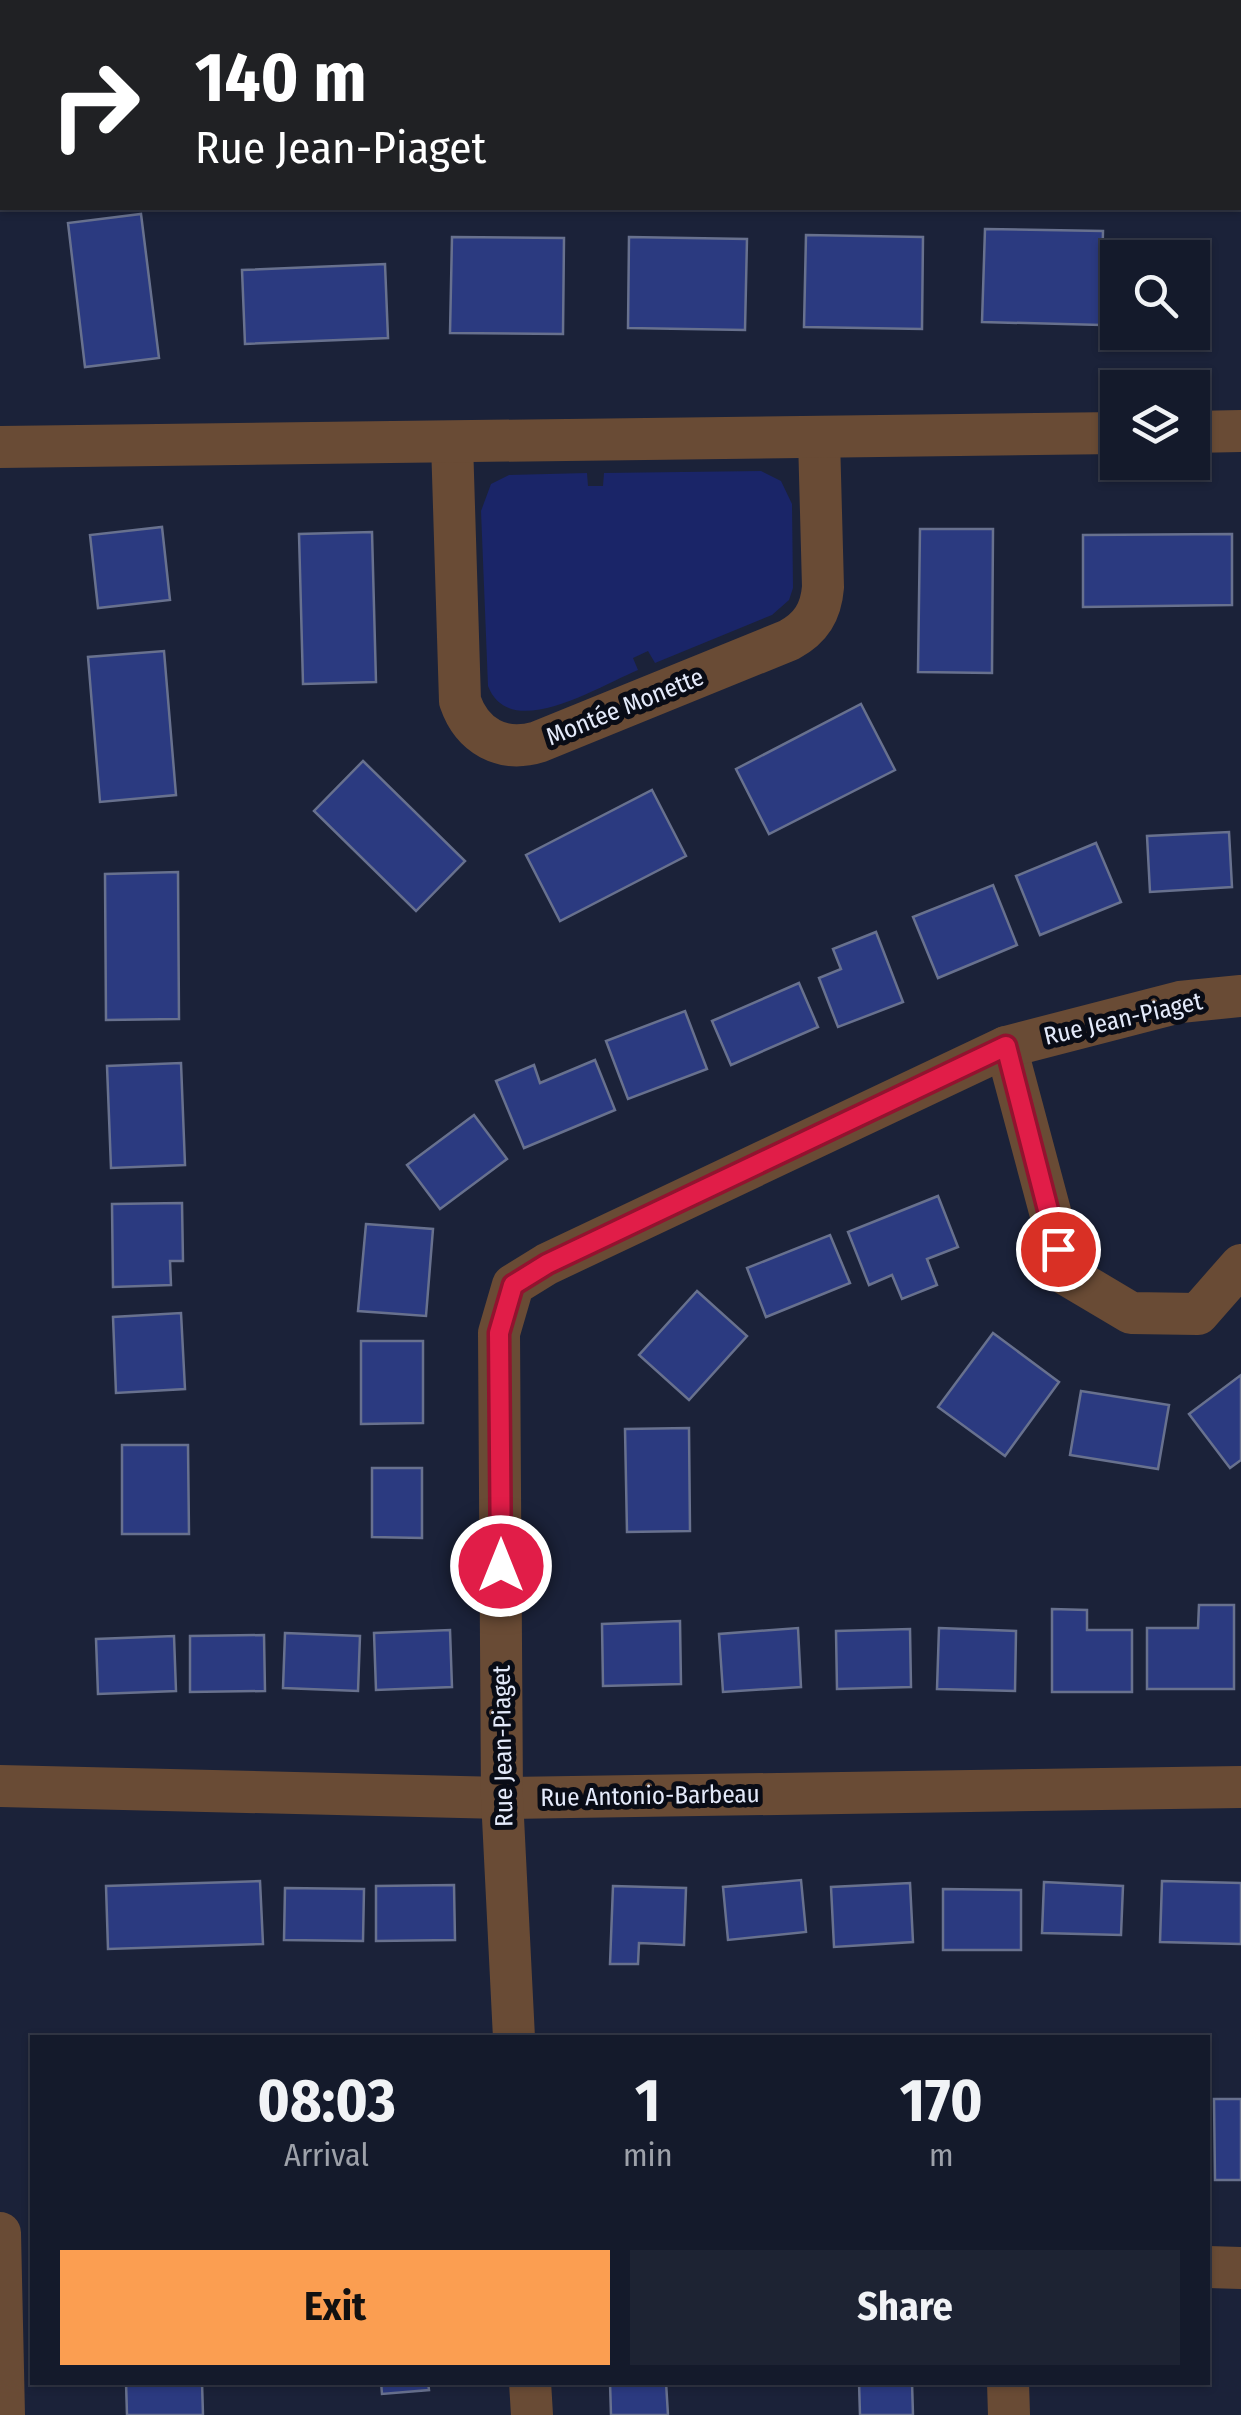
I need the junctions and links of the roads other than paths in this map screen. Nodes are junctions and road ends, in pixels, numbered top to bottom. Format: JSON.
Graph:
{"nodes":[{"id":1,"x":1210,"y":432,"type":"edge"},
{"id":2,"x":1241,"y":432,"type":"edge"},
{"id":3,"x":1100,"y":433,"type":"edge"},
{"id":4,"x":819,"y":438,"type":"junction"},
{"id":5,"x":452,"y":442,"type":"junction"},
{"id":6,"x":0,"y":448,"type":"edge"},
{"id":7,"x":1241,"y":996,"type":"edge"},
{"id":8,"x":1006,"y":1046,"type":"junction"},
{"id":9,"x":1241,"y":1265,"type":"edge"},
{"id":10,"x":0,"y":1786,"type":"edge"},
{"id":11,"x":1241,"y":1786,"type":"edge"},
{"id":12,"x":502,"y":1798,"type":"junction"},
{"id":13,"x":514,"y":2035,"type":"edge"},
{"id":14,"x":0,"y":2233,"type":"edge"},
{"id":15,"x":1210,"y":2268,"type":"edge"},
{"id":16,"x":1241,"y":2268,"type":"edge"},
{"id":17,"x":530,"y":2385,"type":"edge"},
{"id":18,"x":1008,"y":2385,"type":"edge"},
{"id":19,"x":4,"y":2415,"type":"edge"},
{"id":20,"x":532,"y":2415,"type":"edge"},
{"id":21,"x":1008,"y":2415,"type":"edge"}],
"edges":[{"from":1,"to":2,"type":"street"},
{"from":3,"to":4,"type":"street"},
{"from":4,"to":5,"type":"street"},
{"from":4,"to":5,"type":"street","name":"Montée Monette"},
{"from":5,"to":6,"type":"street"},
{"from":7,"to":8,"type":"street","name":"Rue Jean-Piaget"},
{"from":8,"to":9,"type":"street"},
{"from":8,"to":12,"type":"street","name":"Rue Jean-Piaget"},
{"from":10,"to":12,"type":"street","name":"Rue Antonio-Barbeau"},
{"from":11,"to":12,"type":"street","name":"Rue Antonio-Barbeau"},
{"from":12,"to":13,"type":"street","name":"Rue Jean-Piaget"},
{"from":14,"to":19,"type":"street"},
{"from":15,"to":16,"type":"street"},
{"from":17,"to":20,"type":"street"},
{"from":18,"to":21,"type":"street"}]}
